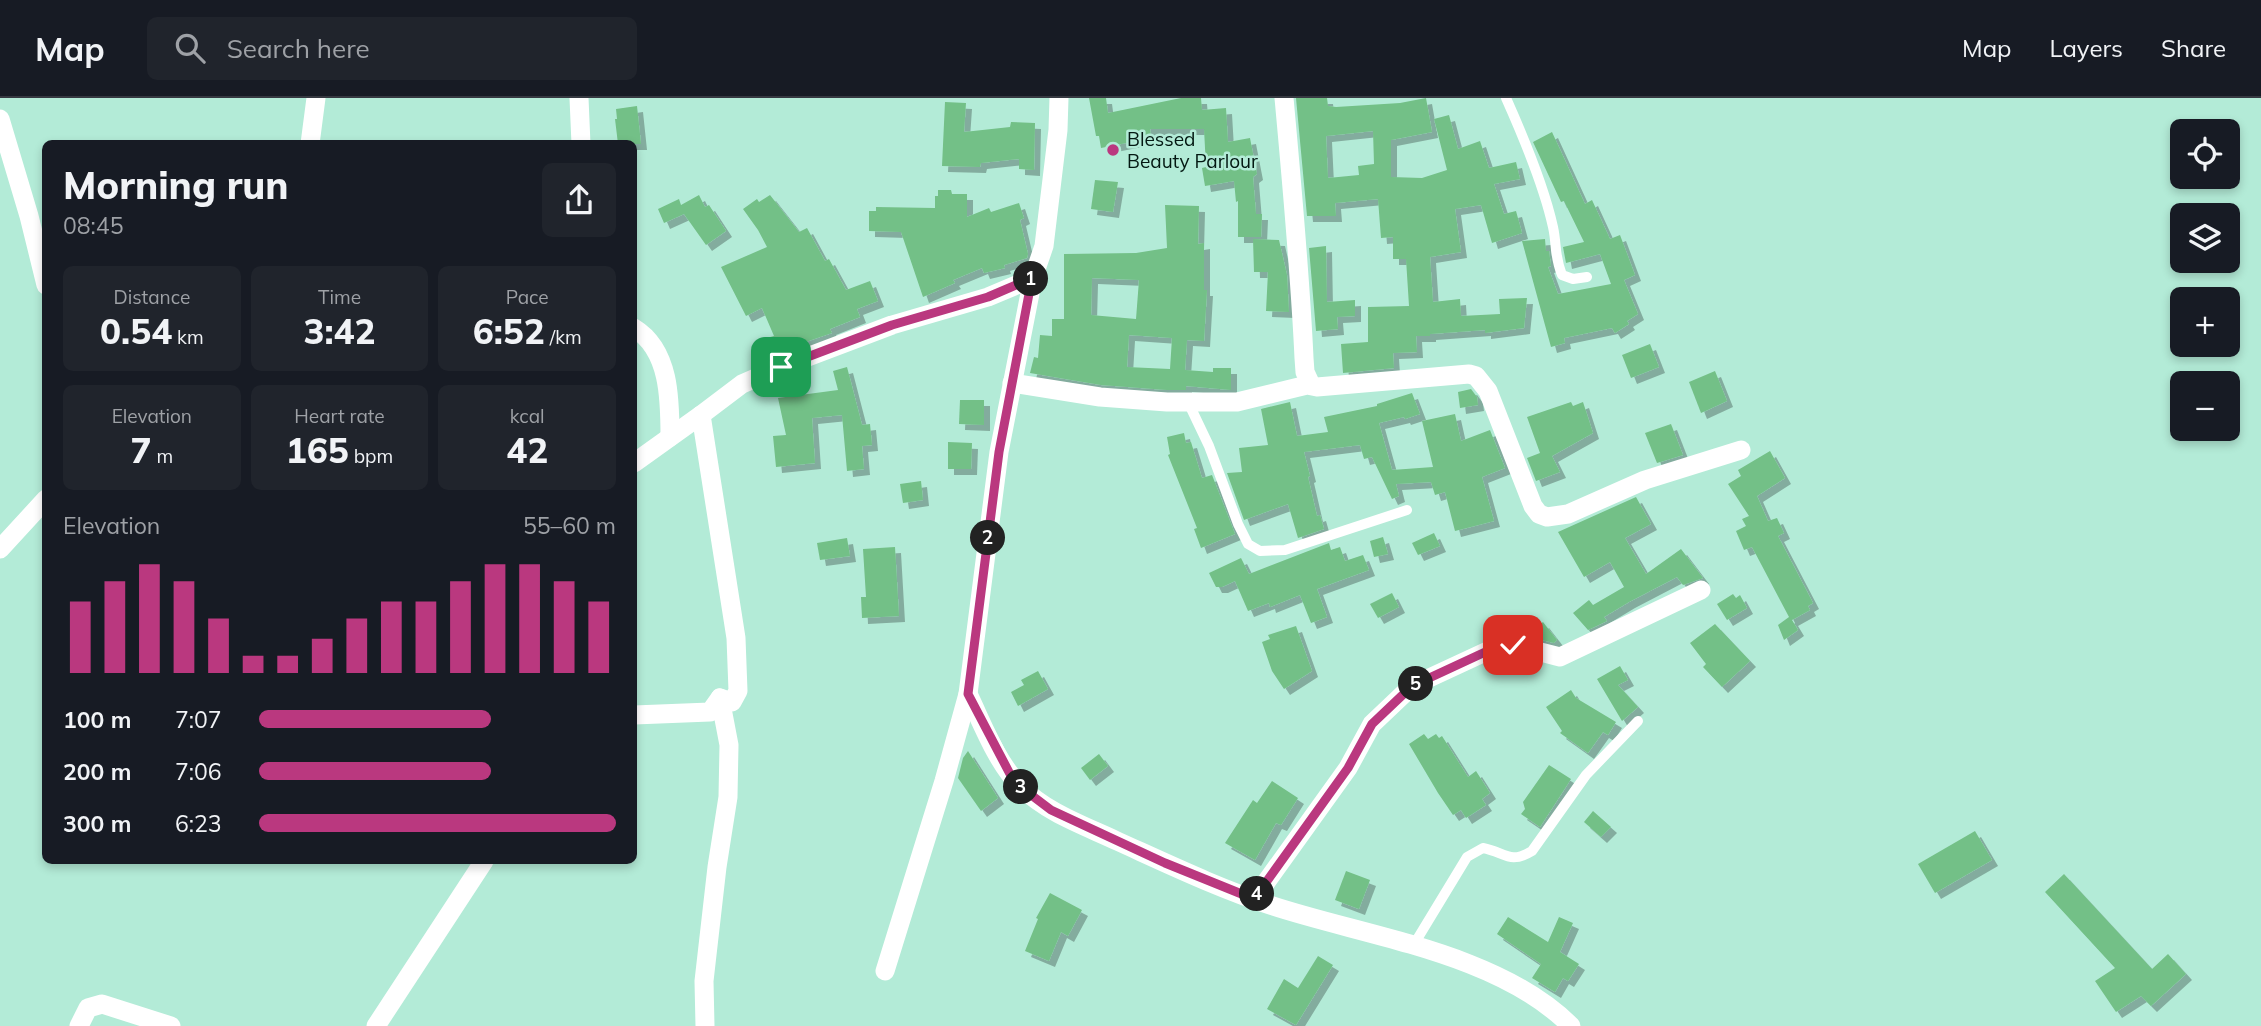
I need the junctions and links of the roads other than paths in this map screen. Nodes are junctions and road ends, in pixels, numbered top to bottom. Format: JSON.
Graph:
{"nodes":[{"id":1,"x":316,"y":98,"type":"edge"},
{"id":2,"x":579,"y":98,"type":"edge"},
{"id":3,"x":1059,"y":98,"type":"edge"},
{"id":4,"x":1284,"y":98,"type":"edge"},
{"id":5,"x":1506,"y":98,"type":"edge"},
{"id":6,"x":0,"y":119,"type":"edge"},
{"id":7,"x":311,"y":140,"type":"edge"},
{"id":8,"x":581,"y":140,"type":"edge"},
{"id":9,"x":42,"y":270,"type":"edge"},
{"id":10,"x":1587,"y":277,"type":"dead end"},
{"id":11,"x":1032,"y":278,"type":"junction"},
{"id":12,"x":637,"y":330,"type":"edge"},
{"id":13,"x":1012,"y":383,"type":"junction"},
{"id":14,"x":1311,"y":385,"type":"junction"},
{"id":15,"x":1188,"y":402,"type":"junction"},
{"id":16,"x":701,"y":415,"type":"junction"},
{"id":17,"x":670,"y":437,"type":"junction"},
{"id":18,"x":1741,"y":450,"type":"dead end"},
{"id":19,"x":637,"y":461,"type":"edge"},
{"id":20,"x":42,"y":503,"type":"edge"},
{"id":21,"x":1407,"y":510,"type":"dead end"},
{"id":22,"x":0,"y":550,"type":"edge"},
{"id":23,"x":1701,"y":590,"type":"dead end"},
{"id":24,"x":968,"y":694,"type":"junction"},
{"id":25,"x":720,"y":698,"type":"junction"},
{"id":26,"x":637,"y":715,"type":"edge"},
{"id":27,"x":1638,"y":721,"type":"dead end"},
{"id":28,"x":482,"y":864,"type":"edge"},
{"id":29,"x":1254,"y":899,"type":"junction"},
{"id":30,"x":1413,"y":946,"type":"junction"},
{"id":31,"x":885,"y":971,"type":"dead end"},
{"id":32,"x":79,"y":1026,"type":"edge"},
{"id":33,"x":171,"y":1026,"type":"edge"},
{"id":34,"x":376,"y":1026,"type":"edge"},
{"id":35,"x":705,"y":1026,"type":"edge"},
{"id":36,"x":1571,"y":1026,"type":"edge"}],
"edges":[{"from":1,"to":7,"type":"street"},
{"from":2,"to":8,"type":"street"},
{"from":3,"to":11,"type":"street"},
{"from":4,"to":14,"type":"street"},
{"from":5,"to":10,"type":"lane"},
{"from":6,"to":9,"type":"street"},
{"from":11,"to":13,"type":"street"},
{"from":11,"to":16,"type":"street"},
{"from":12,"to":17,"type":"street"},
{"from":13,"to":15,"type":"street"},
{"from":13,"to":24,"type":"street"},
{"from":14,"to":15,"type":"street"},
{"from":14,"to":18,"type":"street"},
{"from":15,"to":21,"type":"lane"},
{"from":16,"to":17,"type":"street"},
{"from":16,"to":25,"type":"street"},
{"from":17,"to":19,"type":"street"},
{"from":20,"to":22,"type":"street"},
{"from":23,"to":29,"type":"street"},
{"from":24,"to":29,"type":"street"},
{"from":24,"to":31,"type":"street"},
{"from":25,"to":26,"type":"street"},
{"from":25,"to":35,"type":"street"},
{"from":27,"to":30,"type":"lane"},
{"from":28,"to":34,"type":"street"},
{"from":29,"to":30,"type":"street"},
{"from":30,"to":36,"type":"street"},
{"from":32,"to":33,"type":"street"}]}
